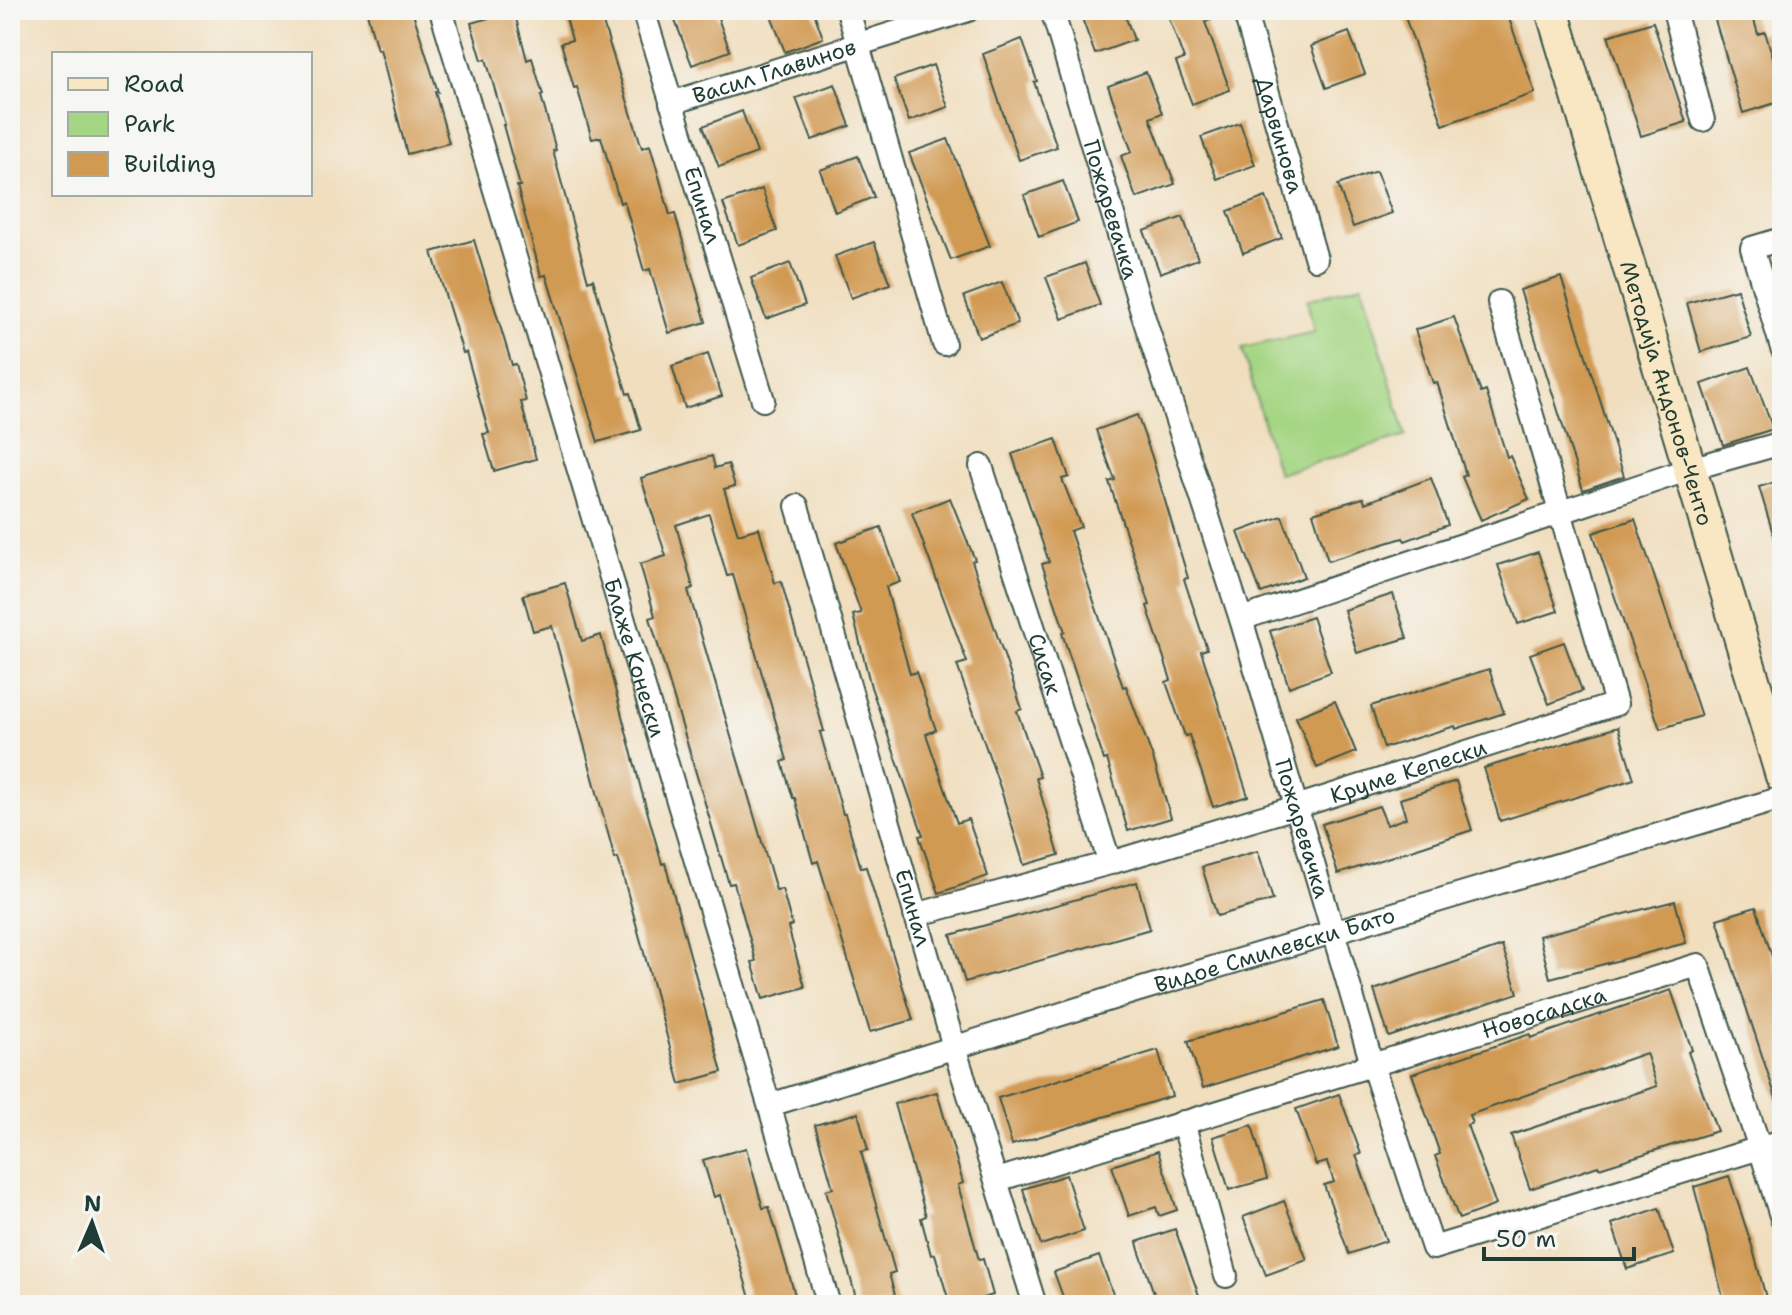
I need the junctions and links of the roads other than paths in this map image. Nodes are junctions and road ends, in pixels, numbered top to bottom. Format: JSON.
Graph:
{"nodes":[{"id":1,"x":441,"y":10,"type":"edge"},
{"id":2,"x":643,"y":10,"type":"edge"},
{"id":3,"x":848,"y":10,"type":"edge"},
{"id":4,"x":968,"y":10,"type":"edge"},
{"id":5,"x":1052,"y":10,"type":"edge"},
{"id":6,"x":1244,"y":10,"type":"edge"},
{"id":7,"x":1552,"y":10,"type":"edge"},
{"id":8,"x":1674,"y":10,"type":"edge"},
{"id":9,"x":858,"y":44,"type":"junction"},
{"id":10,"x":671,"y":103,"type":"junction"},
{"id":11,"x":1703,"y":120,"type":"dead end"},
{"id":12,"x":1782,"y":239,"type":"edge"},
{"id":13,"x":1316,"y":259,"type":"dead end"},
{"id":14,"x":1499,"y":302,"type":"dead end"},
{"id":15,"x":944,"y":344,"type":"dead end"},
{"id":16,"x":1782,"y":348,"type":"edge"},
{"id":17,"x":763,"y":400,"type":"dead end"},
{"id":18,"x":1782,"y":443,"type":"edge"},
{"id":19,"x":981,"y":466,"type":"dead end"},
{"id":20,"x":1690,"y":469,"type":"junction"},
{"id":21,"x":797,"y":506,"type":"dead end"},
{"id":22,"x":1560,"y":512,"type":"junction"},
{"id":23,"x":1241,"y":619,"type":"junction"},
{"id":24,"x":1782,"y":776,"type":"edge"},
{"id":25,"x":1782,"y":798,"type":"edge"},
{"id":26,"x":1296,"y":807,"type":"junction"},
{"id":27,"x":1110,"y":863,"type":"junction"},
{"id":28,"x":915,"y":915,"type":"junction"},
{"id":29,"x":1334,"y":931,"type":"junction"},
{"id":30,"x":954,"y":1047,"type":"junction"},
{"id":31,"x":1372,"y":1064,"type":"junction"},
{"id":32,"x":770,"y":1105,"type":"junction"},
{"id":33,"x":1183,"y":1122,"type":"junction"},
{"id":34,"x":1782,"y":1141,"type":"edge"},
{"id":35,"x":1760,"y":1148,"type":"junction"},
{"id":36,"x":997,"y":1180,"type":"junction"},
{"id":37,"x":1782,"y":1219,"type":"edge"},
{"id":38,"x":1226,"y":1276,"type":"dead end"},
{"id":39,"x":829,"y":1305,"type":"edge"},
{"id":40,"x":1035,"y":1305,"type":"edge"}],
"edges":[{"from":1,"to":32,"type":"street","name":"Блаже Конески"},
{"from":2,"to":10,"type":"street","name":"Епинал"},
{"from":3,"to":9,"type":"street"},
{"from":4,"to":9,"type":"street","name":"Васил Главинов"},
{"from":5,"to":23,"type":"street","name":"Пожаревачка"},
{"from":6,"to":13,"type":"street","name":"Дарвинова"},
{"from":7,"to":20,"type":"street","name":"Методија Андонов-Ченто"},
{"from":8,"to":11,"type":"street"},
{"from":9,"to":10,"type":"street","name":"Васил Главинов"},
{"from":9,"to":15,"type":"street"},
{"from":10,"to":17,"type":"street","name":"Епинал"},
{"from":12,"to":16,"type":"street"},
{"from":14,"to":22,"type":"street","name":"Круме Кепески"},
{"from":18,"to":20,"type":"street"},
{"from":19,"to":27,"type":"street","name":"Сисак"},
{"from":20,"to":22,"type":"street"},
{"from":20,"to":24,"type":"street","name":"Методија Андонов-Ченто"},
{"from":21,"to":28,"type":"street","name":"Епинал"},
{"from":22,"to":23,"type":"street"},
{"from":22,"to":26,"type":"street","name":"Круме Кепески"},
{"from":23,"to":26,"type":"street","name":"Пожаревачка"},
{"from":25,"to":29,"type":"street","name":"Видое Смилевски Бато"},
{"from":26,"to":27,"type":"street","name":"Круме Кепески"},
{"from":26,"to":29,"type":"street","name":"Пожаревачка"},
{"from":27,"to":28,"type":"street","name":"Круме Кепески"},
{"from":28,"to":30,"type":"street","name":"Епинал"},
{"from":29,"to":30,"type":"street","name":"Видое Смилевски Бато"},
{"from":29,"to":31,"type":"street","name":"Пожаревачка"},
{"from":30,"to":32,"type":"street","name":"Видое Смилевски Бато"},
{"from":30,"to":36,"type":"street","name":"Епинал"},
{"from":31,"to":33,"type":"street","name":"Новосадска"},
{"from":31,"to":35,"type":"street","name":"Новосадска"},
{"from":31,"to":35,"type":"street","name":"Пожаревачка"},
{"from":32,"to":39,"type":"street","name":"Блаже Конески"},
{"from":33,"to":36,"type":"street","name":"Новосадска"},
{"from":33,"to":38,"type":"street"},
{"from":34,"to":35,"type":"street"},
{"from":35,"to":37,"type":"street"},
{"from":36,"to":40,"type":"street","name":"Епинал"}]}
